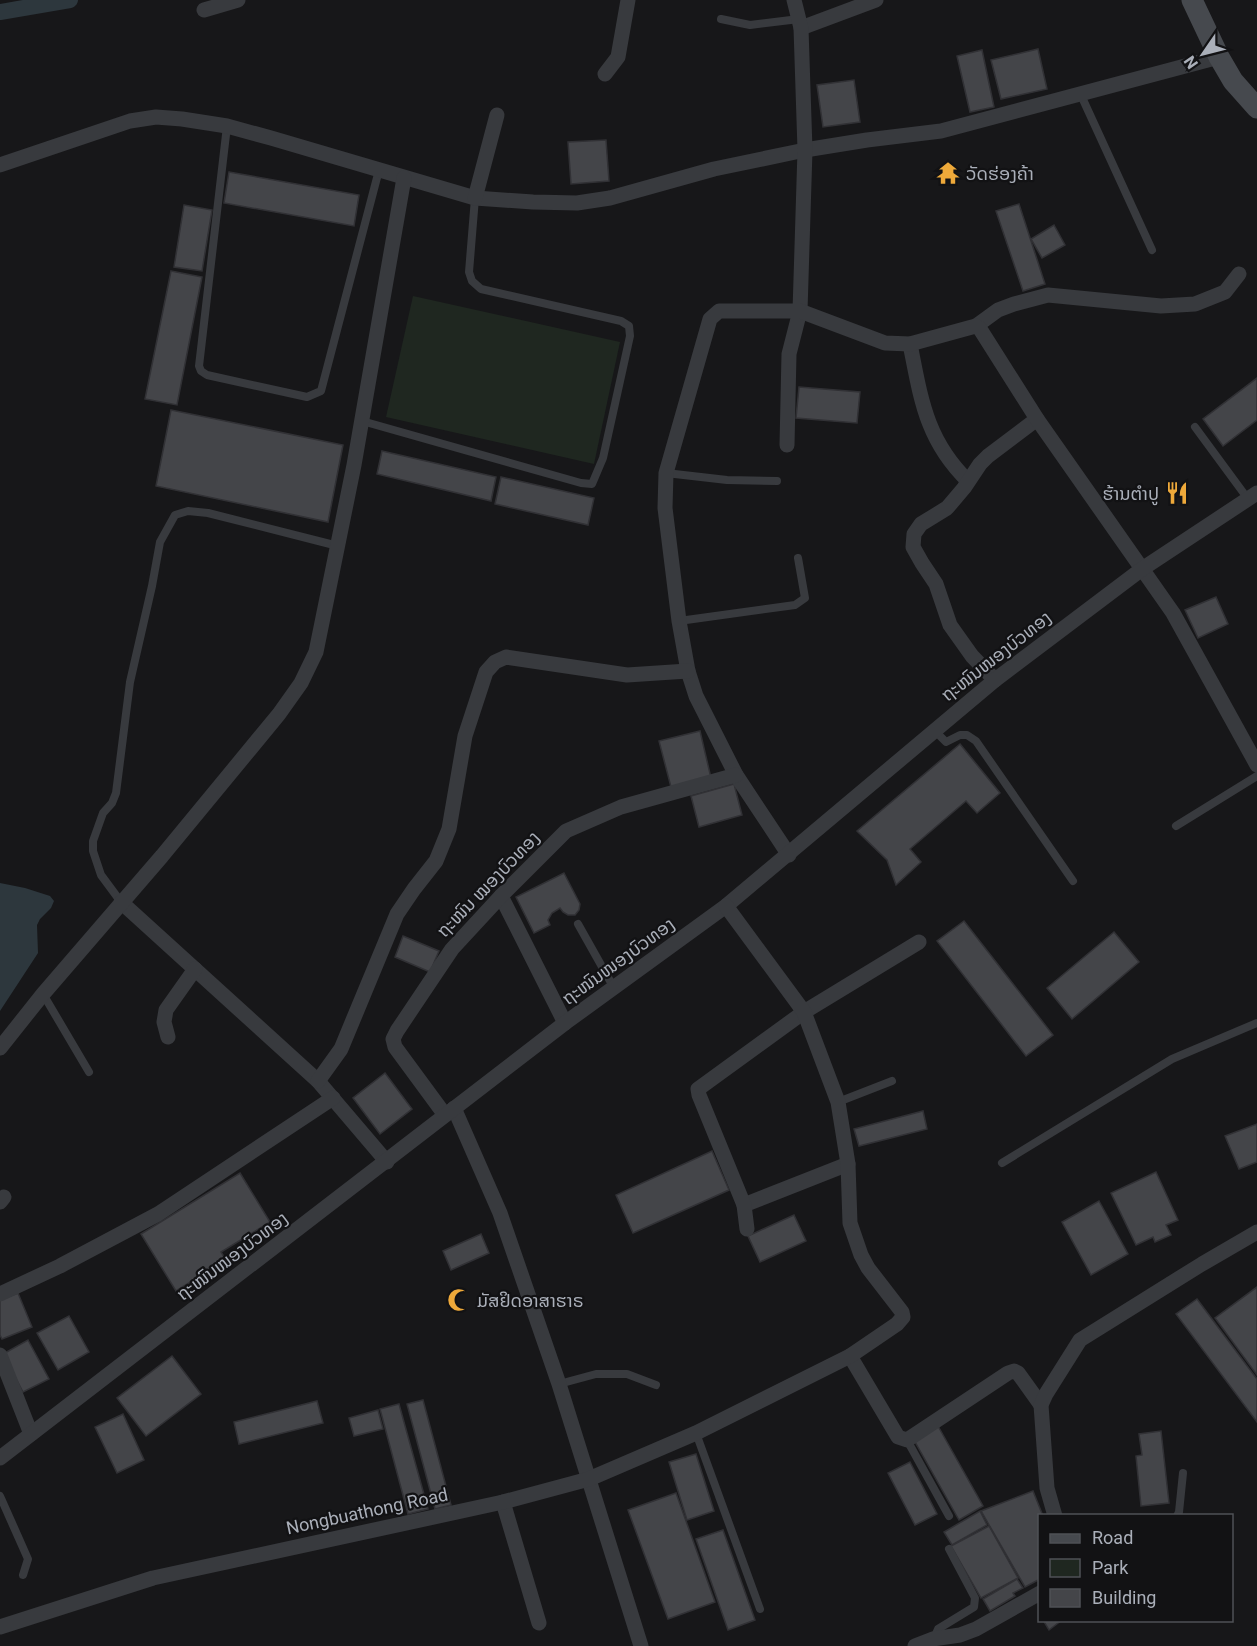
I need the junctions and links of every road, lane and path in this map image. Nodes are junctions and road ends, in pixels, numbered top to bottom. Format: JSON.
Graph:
{"nodes":[{"id":1,"x":238,"y":0,"type":"edge"},
{"id":2,"x":628,"y":0,"type":"edge"},
{"id":3,"x":794,"y":0,"type":"edge"},
{"id":4,"x":876,"y":0,"type":"edge"},
{"id":5,"x":1192,"y":0,"type":"edge"},
{"id":6,"x":204,"y":10,"type":"dead end"},
{"id":7,"x":721,"y":19,"type":"dead end"},
{"id":8,"x":800,"y":24,"type":"junction"},
{"id":9,"x":1219,"y":57,"type":"junction"},
{"id":10,"x":605,"y":74,"type":"dead end"},
{"id":11,"x":1080,"y":93,"type":"junction"},
{"id":12,"x":1257,"y":108,"type":"edge"},
{"id":13,"x":497,"y":115,"type":"dead end"},
{"id":14,"x":227,"y":126,"type":"junction"},
{"id":15,"x":805,"y":150,"type":"junction"},
{"id":16,"x":0,"y":165,"type":"edge"},
{"id":17,"x":379,"y":170,"type":"junction"},
{"id":18,"x":404,"y":178,"type":"junction"},
{"id":19,"x":475,"y":198,"type":"junction"},
{"id":20,"x":1152,"y":250,"type":"dead end"},
{"id":21,"x":1239,"y":274,"type":"dead end"},
{"id":22,"x":800,"y":311,"type":"junction"},
{"id":23,"x":976,"y":326,"type":"junction"},
{"id":24,"x":910,"y":344,"type":"junction"},
{"id":25,"x":1037,"y":419,"type":"junction"},
{"id":26,"x":362,"y":421,"type":"junction"},
{"id":27,"x":1195,"y":427,"type":"dead end"},
{"id":28,"x":787,"y":445,"type":"dead end"},
{"id":29,"x":666,"y":473,"type":"junction"},
{"id":30,"x":777,"y":481,"type":"dead end"},
{"id":31,"x":968,"y":481,"type":"junction"},
{"id":32,"x":1252,"y":496,"type":"edge"},
{"id":33,"x":338,"y":546,"type":"junction"},
{"id":34,"x":798,"y":558,"type":"dead end"},
{"id":35,"x":1142,"y":569,"type":"junction"},
{"id":36,"x":679,"y":621,"type":"junction"},
{"id":37,"x":688,"y":671,"type":"junction"},
{"id":38,"x":995,"y":680,"type":"junction"},
{"id":39,"x":934,"y":730,"type":"junction"},
{"id":40,"x":1257,"y":765,"type":"edge"},
{"id":41,"x":736,"y":776,"type":"junction"},
{"id":42,"x":1257,"y":776,"type":"edge"},
{"id":43,"x":1176,"y":826,"type":"dead end"},
{"id":44,"x":789,"y":855,"type":"junction"},
{"id":45,"x":1074,"y":881,"type":"dead end"},
{"id":46,"x":501,"y":896,"type":"junction"},
{"id":47,"x":121,"y":902,"type":"junction"},
{"id":48,"x":726,"y":906,"type":"junction"},
{"id":49,"x":578,"y":924,"type":"dead end"},
{"id":50,"x":919,"y":942,"type":"dead end"},
{"id":51,"x":195,"y":969,"type":"junction"},
{"id":52,"x":614,"y":988,"type":"junction"},
{"id":53,"x":42,"y":994,"type":"junction"},
{"id":54,"x":804,"y":1012,"type":"junction"},
{"id":55,"x":565,"y":1023,"type":"junction"},
{"id":56,"x":1257,"y":1023,"type":"edge"},
{"id":57,"x":168,"y":1037,"type":"dead end"},
{"id":58,"x":0,"y":1048,"type":"edge"},
{"id":59,"x":90,"y":1072,"type":"dead end"},
{"id":60,"x":318,"y":1081,"type":"junction"},
{"id":61,"x":892,"y":1081,"type":"dead end"},
{"id":62,"x":333,"y":1098,"type":"junction"},
{"id":63,"x":838,"y":1102,"type":"junction"},
{"id":64,"x":450,"y":1112,"type":"junction"},
{"id":65,"x":387,"y":1162,"type":"junction"},
{"id":66,"x":1002,"y":1163,"type":"dead end"},
{"id":67,"x":848,"y":1164,"type":"junction"},
{"id":68,"x":744,"y":1205,"type":"junction"},
{"id":69,"x":747,"y":1229,"type":"dead end"},
{"id":70,"x":1257,"y":1232,"type":"edge"},
{"id":71,"x":0,"y":1294,"type":"edge"},
{"id":72,"x":0,"y":1355,"type":"edge"},
{"id":73,"x":850,"y":1356,"type":"junction"},
{"id":74,"x":559,"y":1384,"type":"junction"},
{"id":75,"x":656,"y":1385,"type":"dead end"},
{"id":76,"x":1041,"y":1405,"type":"junction"},
{"id":77,"x":696,"y":1433,"type":"junction"},
{"id":78,"x":32,"y":1434,"type":"junction"},
{"id":79,"x":906,"y":1440,"type":"junction"},
{"id":80,"x":0,"y":1458,"type":"edge"},
{"id":81,"x":1183,"y":1473,"type":"dead end"},
{"id":82,"x":588,"y":1479,"type":"junction"},
{"id":83,"x":0,"y":1496,"type":"edge"},
{"id":84,"x":503,"y":1502,"type":"junction"},
{"id":85,"x":1055,"y":1514,"type":"edge"},
{"id":86,"x":1178,"y":1514,"type":"edge"},
{"id":87,"x":949,"y":1516,"type":"dead end"},
{"id":88,"x":949,"y":1549,"type":"dead end"},
{"id":89,"x":23,"y":1575,"type":"dead end"},
{"id":90,"x":1038,"y":1594,"type":"edge"},
{"id":91,"x":760,"y":1609,"type":"dead end"},
{"id":92,"x":540,"y":1623,"type":"dead end"},
{"id":93,"x":0,"y":1628,"type":"edge"},
{"id":94,"x":933,"y":1639,"type":"junction"},
{"id":95,"x":641,"y":1646,"type":"edge"},
{"id":96,"x":915,"y":1646,"type":"edge"}],
"edges":[{"from":1,"to":6,"type":"street"},
{"from":2,"to":10,"type":"street"},
{"from":3,"to":8,"type":"street"},
{"from":4,"to":8,"type":"street"},
{"from":5,"to":9,"type":"street"},
{"from":7,"to":8,"type":"lane"},
{"from":8,"to":15,"type":"street"},
{"from":9,"to":11,"type":"street"},
{"from":9,"to":12,"type":"street"},
{"from":11,"to":15,"type":"street"},
{"from":11,"to":20,"type":"lane"},
{"from":13,"to":19,"type":"street"},
{"from":14,"to":16,"type":"street"},
{"from":14,"to":17,"type":"street"},
{"from":14,"to":17,"type":"lane"},
{"from":15,"to":19,"type":"street"},
{"from":15,"to":22,"type":"street"},
{"from":17,"to":18,"type":"street"},
{"from":18,"to":19,"type":"street"},
{"from":18,"to":26,"type":"street"},
{"from":19,"to":26,"type":"lane"},
{"from":21,"to":23,"type":"street"},
{"from":22,"to":24,"type":"street"},
{"from":22,"to":28,"type":"street"},
{"from":22,"to":29,"type":"street"},
{"from":23,"to":24,"type":"street"},
{"from":23,"to":25,"type":"street"},
{"from":24,"to":31,"type":"street"},
{"from":25,"to":31,"type":"street"},
{"from":25,"to":35,"type":"street"},
{"from":26,"to":33,"type":"street"},
{"from":27,"to":32,"type":"lane"},
{"from":29,"to":30,"type":"lane"},
{"from":29,"to":36,"type":"street"},
{"from":31,"to":38,"type":"street"},
{"from":32,"to":35,"type":"street","name":"ຖະໜົນໜອງບົວທອງ"},
{"from":33,"to":47,"type":"street"},
{"from":33,"to":47,"type":"lane"},
{"from":34,"to":36,"type":"lane"},
{"from":35,"to":38,"type":"street","name":"ຖະໜົນໜອງບົວທອງ"},
{"from":35,"to":40,"type":"street"},
{"from":36,"to":37,"type":"street"},
{"from":37,"to":41,"type":"street"},
{"from":37,"to":60,"type":"street"},
{"from":38,"to":39,"type":"street","name":"ຖະໜົນໜອງບົວທອງ"},
{"from":39,"to":44,"type":"street","name":"ຖະໜົນໜອງບົວທອງ"},
{"from":39,"to":45,"type":"lane"},
{"from":41,"to":44,"type":"street"},
{"from":41,"to":46,"type":"street","name":"ຖະໜົນ ໝອງບົວທອງ"},
{"from":42,"to":43,"type":"lane"},
{"from":44,"to":48,"type":"street","name":"ຖະໜົນໜອງບົວທອງ"},
{"from":46,"to":55,"type":"street"},
{"from":46,"to":64,"type":"street","name":"ຖະໜົນ ໝອງບົວທອງ"},
{"from":47,"to":51,"type":"street"},
{"from":47,"to":53,"type":"street"},
{"from":48,"to":52,"type":"street","name":"ຖະໜົນໜອງບົວທອງ"},
{"from":48,"to":54,"type":"street"},
{"from":49,"to":52,"type":"lane"},
{"from":50,"to":54,"type":"street"},
{"from":51,"to":57,"type":"street"},
{"from":51,"to":60,"type":"street"},
{"from":52,"to":55,"type":"street","name":"ຖະໜົນໜອງບົວທອງ"},
{"from":53,"to":58,"type":"street"},
{"from":53,"to":59,"type":"lane"},
{"from":54,"to":63,"type":"street"},
{"from":54,"to":68,"type":"street"},
{"from":55,"to":64,"type":"street","name":"ຖະໜົນໜອງບົວທອງ"},
{"from":56,"to":66,"type":"lane"},
{"from":60,"to":62,"type":"street"},
{"from":61,"to":63,"type":"lane"},
{"from":62,"to":65,"type":"street"},
{"from":62,"to":71,"type":"street"},
{"from":63,"to":67,"type":"street"},
{"from":64,"to":65,"type":"street","name":"ຖະໜົນໜອງບົວທອງ"},
{"from":64,"to":74,"type":"street"},
{"from":65,"to":78,"type":"street","name":"ຖະໜົນໜອງບົວທອງ"},
{"from":67,"to":68,"type":"street"},
{"from":67,"to":73,"type":"street","name":"Nongbuathong Road"},
{"from":68,"to":69,"type":"street"},
{"from":70,"to":76,"type":"street"},
{"from":72,"to":78,"type":"street"},
{"from":73,"to":77,"type":"street","name":"Nongbuathong Road"},
{"from":73,"to":79,"type":"street"},
{"from":74,"to":75,"type":"lane"},
{"from":74,"to":82,"type":"street"},
{"from":76,"to":79,"type":"street"},
{"from":76,"to":85,"type":"street"},
{"from":77,"to":82,"type":"street","name":"Nongbuathong Road"},
{"from":77,"to":91,"type":"lane"},
{"from":78,"to":80,"type":"street","name":"ຖະໜົນໜອງບົວທອງ"},
{"from":79,"to":87,"type":"lane"},
{"from":81,"to":86,"type":"lane"},
{"from":82,"to":84,"type":"street","name":"Nongbuathong Road"},
{"from":82,"to":95,"type":"street"},
{"from":83,"to":89,"type":"lane"},
{"from":84,"to":92,"type":"street"},
{"from":84,"to":93,"type":"street","name":"Nongbuathong Road"},
{"from":88,"to":94,"type":"lane"},
{"from":90,"to":94,"type":"street"},
{"from":94,"to":96,"type":"street"}]}
